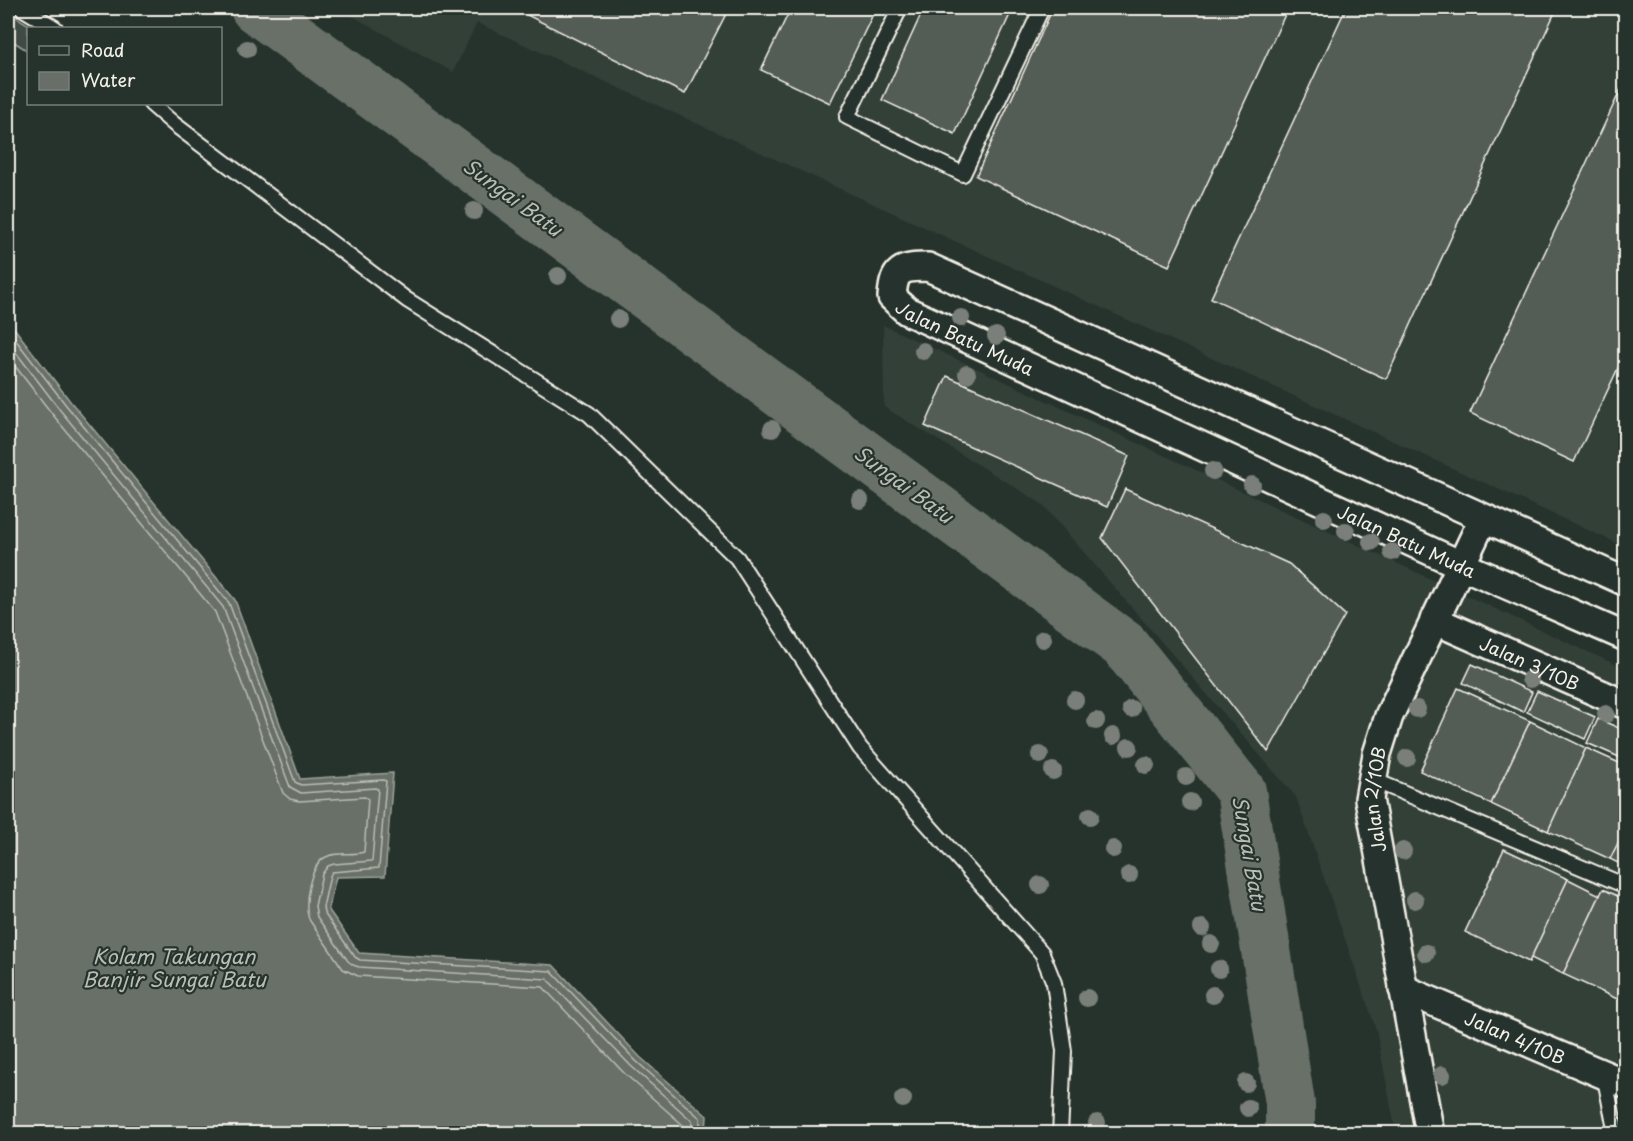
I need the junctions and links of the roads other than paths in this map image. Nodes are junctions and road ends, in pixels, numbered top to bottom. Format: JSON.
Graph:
{"nodes":[{"id":1,"x":22,"y":8,"type":"edge"},
{"id":2,"x":900,"y":8,"type":"edge"},
{"id":3,"x":1042,"y":8,"type":"edge"},
{"id":4,"x":53,"y":27,"type":"edge"},
{"id":5,"x":152,"y":105,"type":"edge"},
{"id":6,"x":1483,"y":519,"type":"junction"},
{"id":7,"x":1461,"y":565,"type":"junction"},
{"id":8,"x":1626,"y":582,"type":"edge"},
{"id":9,"x":1434,"y":620,"type":"junction"},
{"id":10,"x":1626,"y":637,"type":"edge"},
{"id":11,"x":1626,"y":705,"type":"edge"},
{"id":12,"x":1371,"y":779,"type":"junction"},
{"id":13,"x":1626,"y":886,"type":"edge"},
{"id":14,"x":1403,"y":989,"type":"junction"},
{"id":15,"x":1615,"y":1079,"type":"edge"},
{"id":16,"x":1060,"y":1134,"type":"edge"},
{"id":17,"x":1430,"y":1134,"type":"edge"},
{"id":18,"x":1616,"y":1134,"type":"edge"}],
"edges":[{"from":1,"to":4,"type":"lane"},
{"from":2,"to":3,"type":"lane"},
{"from":5,"to":16,"type":"lane"},
{"from":6,"to":7,"type":"street","name":"Jalan 2/10B"},
{"from":6,"to":7,"type":"street","name":"Jalan Batu Muda"},
{"from":6,"to":8,"type":"street","name":"Jalan Batu Muda"},
{"from":7,"to":9,"type":"street","name":"Jalan 2/10B"},
{"from":7,"to":10,"type":"street","name":"Jalan Batu Muda"},
{"from":9,"to":11,"type":"street","name":"Jalan 3/10B"},
{"from":9,"to":12,"type":"street","name":"Jalan 2/10B"},
{"from":12,"to":13,"type":"lane"},
{"from":12,"to":14,"type":"street","name":"Jalan 2/10B"},
{"from":14,"to":15,"type":"street","name":"Jalan 4/10B"},
{"from":14,"to":17,"type":"street","name":"Jalan 2/10B"},
{"from":15,"to":18,"type":"lane"}]}
